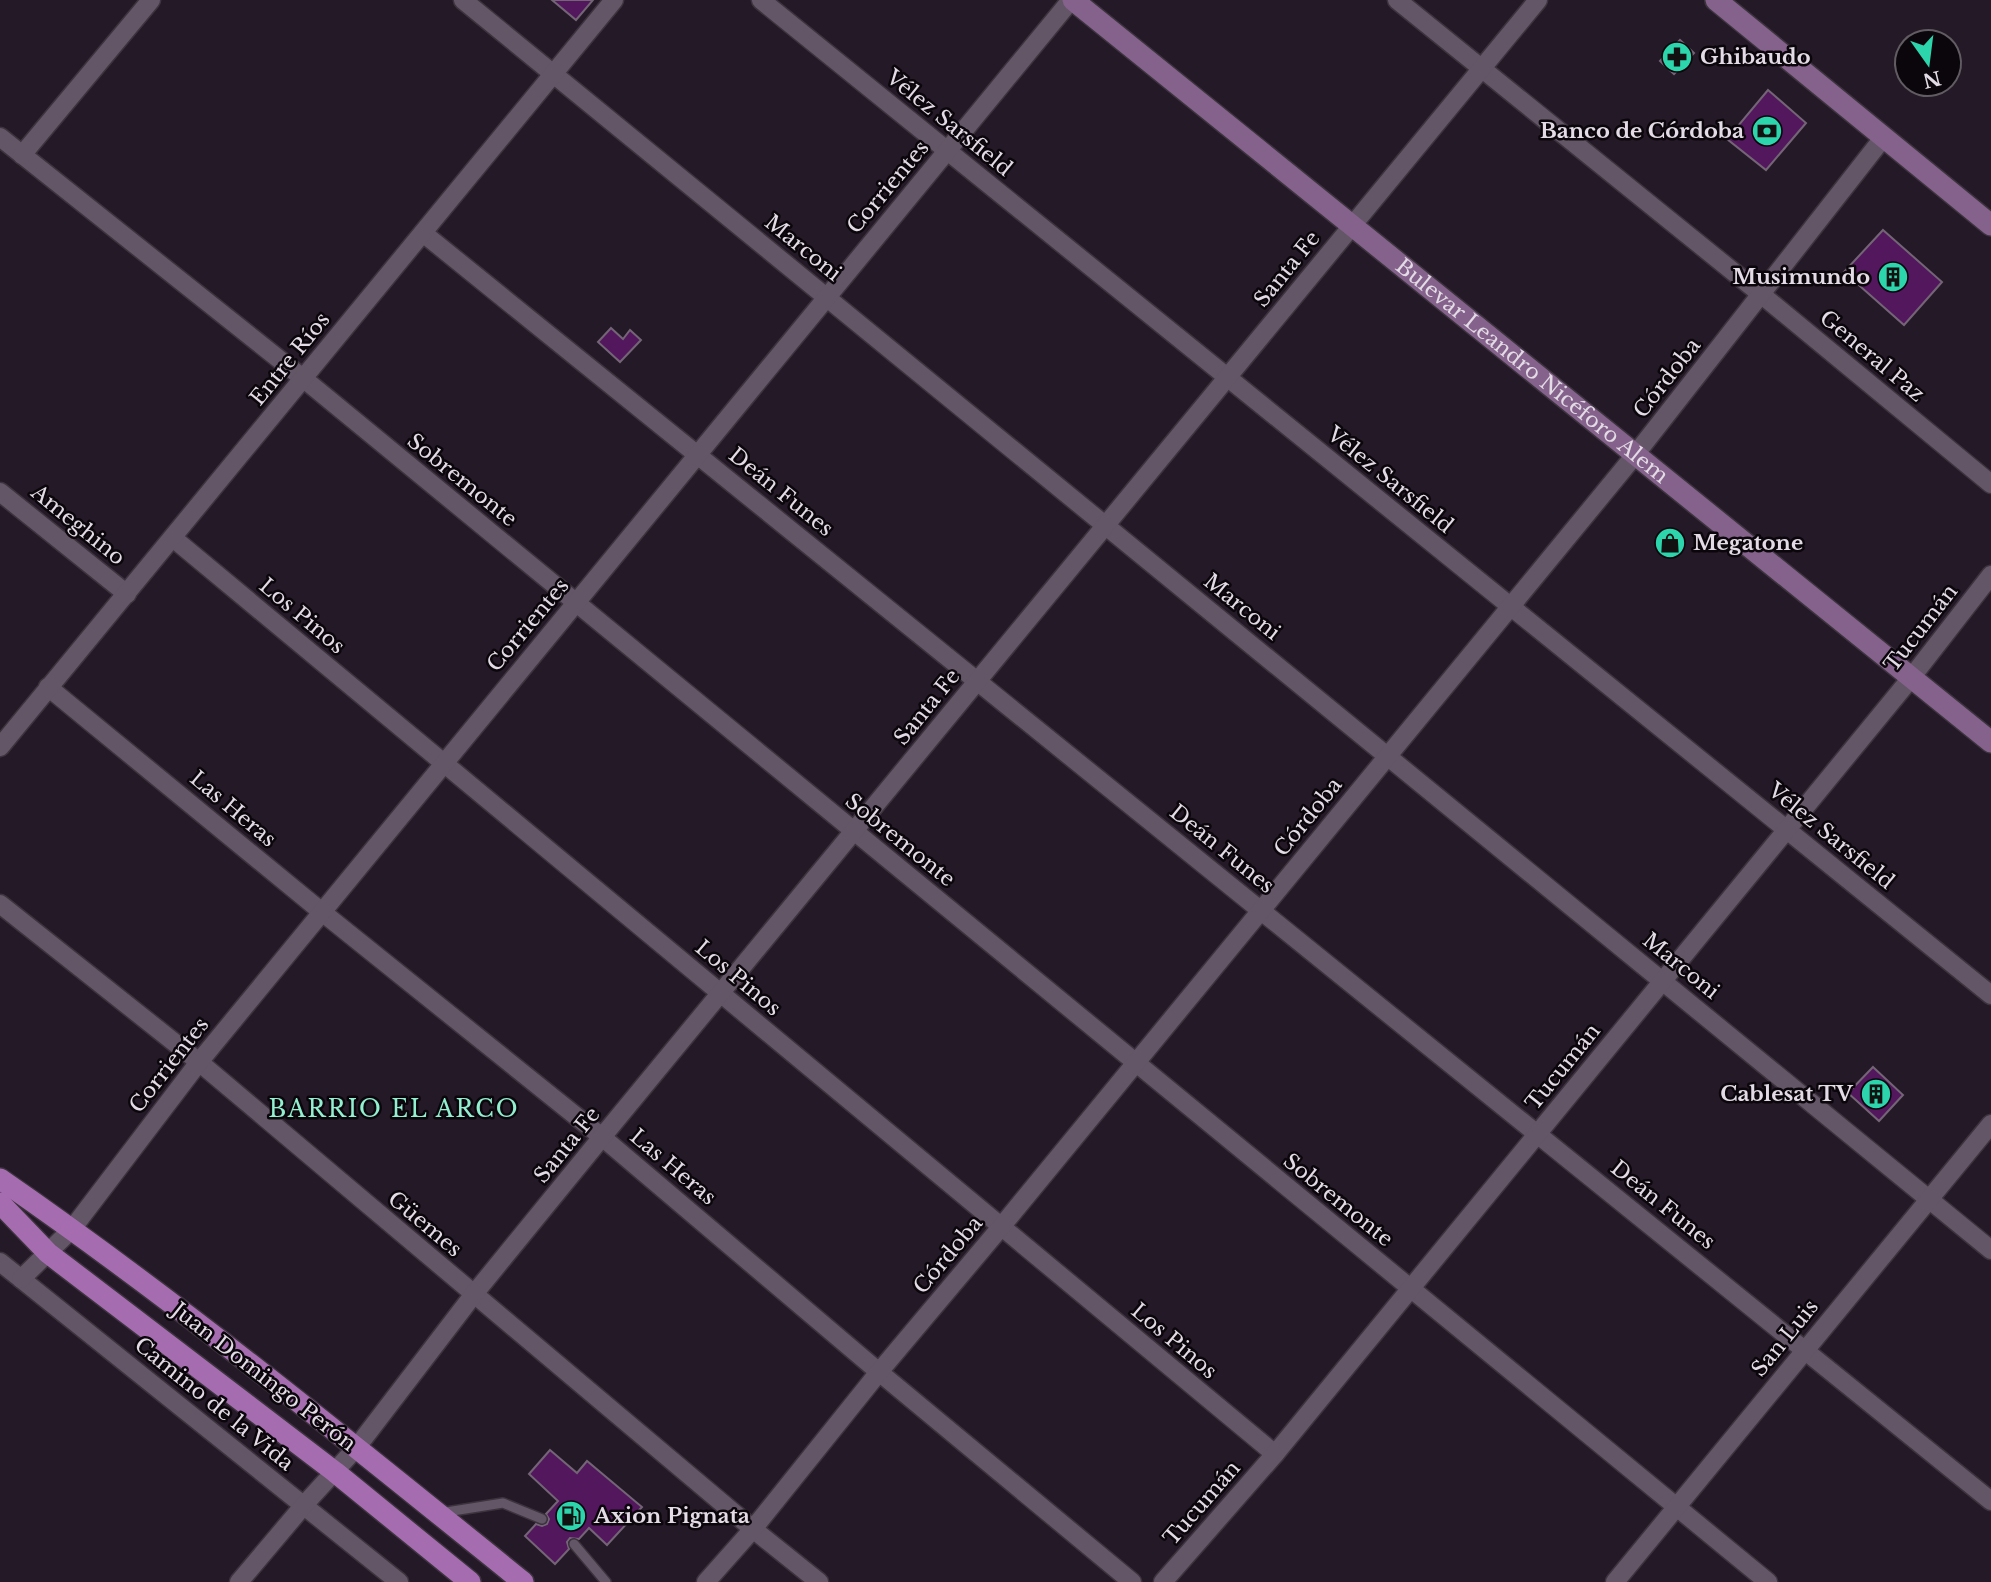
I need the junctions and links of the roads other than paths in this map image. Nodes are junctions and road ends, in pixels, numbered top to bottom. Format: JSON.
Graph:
{"nodes":[{"id":1,"x":151,"y":0,"type":"edge"},
{"id":2,"x":463,"y":0,"type":"edge"},
{"id":3,"x":614,"y":0,"type":"edge"},
{"id":4,"x":761,"y":0,"type":"edge"},
{"id":5,"x":1072,"y":0,"type":"edge"},
{"id":6,"x":1397,"y":0,"type":"edge"},
{"id":7,"x":1538,"y":0,"type":"edge"},
{"id":8,"x":1716,"y":0,"type":"edge"},
{"id":9,"x":1481,"y":68,"type":"junction"},
{"id":10,"x":554,"y":73,"type":"junction"},
{"id":11,"x":0,"y":137,"type":"edge"},
{"id":12,"x":1883,"y":138,"type":"junction"},
{"id":13,"x":947,"y":151,"type":"junction"},
{"id":14,"x":22,"y":155,"type":"junction"},
{"id":15,"x":1352,"y":225,"type":"junction"},
{"id":16,"x":1991,"y":225,"type":"edge"},
{"id":17,"x":424,"y":233,"type":"junction"},
{"id":18,"x":1762,"y":295,"type":"junction"},
{"id":19,"x":827,"y":297,"type":"junction"},
{"id":20,"x":1227,"y":377,"type":"junction"},
{"id":21,"x":303,"y":379,"type":"junction"},
{"id":22,"x":698,"y":454,"type":"junction"},
{"id":23,"x":1635,"y":455,"type":"junction"},
{"id":24,"x":1991,"y":484,"type":"edge"},
{"id":25,"x":0,"y":492,"type":"edge"},
{"id":26,"x":1105,"y":525,"type":"junction"},
{"id":27,"x":173,"y":538,"type":"junction"},
{"id":28,"x":1991,"y":575,"type":"edge"},
{"id":29,"x":127,"y":593,"type":"junction"},
{"id":30,"x":576,"y":603,"type":"junction"},
{"id":31,"x":1511,"y":606,"type":"junction"},
{"id":32,"x":1912,"y":678,"type":"junction"},
{"id":33,"x":978,"y":681,"type":"junction"},
{"id":34,"x":48,"y":687,"type":"junction"},
{"id":35,"x":1991,"y":742,"type":"edge"},
{"id":36,"x":0,"y":747,"type":"edge"},
{"id":37,"x":1387,"y":756,"type":"junction"},
{"id":38,"x":444,"y":763,"type":"junction"},
{"id":39,"x":1787,"y":830,"type":"junction"},
{"id":40,"x":854,"y":831,"type":"junction"},
{"id":41,"x":0,"y":904,"type":"edge"},
{"id":42,"x":1261,"y":910,"type":"junction"},
{"id":43,"x":322,"y":912,"type":"junction"},
{"id":44,"x":1662,"y":981,"type":"junction"},
{"id":45,"x":721,"y":993,"type":"junction"},
{"id":46,"x":1991,"y":995,"type":"edge"},
{"id":47,"x":199,"y":1062,"type":"junction"},
{"id":48,"x":1136,"y":1063,"type":"junction"},
{"id":49,"x":1991,"y":1124,"type":"edge"},
{"id":50,"x":1538,"y":1133,"type":"junction"},
{"id":51,"x":602,"y":1137,"type":"junction"},
{"id":52,"x":0,"y":1179,"type":"edge"},
{"id":53,"x":1929,"y":1199,"type":"junction"},
{"id":54,"x":0,"y":1203,"type":"edge"},
{"id":55,"x":1002,"y":1227,"type":"junction"},
{"id":56,"x":72,"y":1229,"type":"junction"},
{"id":57,"x":1991,"y":1250,"type":"edge"},
{"id":58,"x":48,"y":1253,"type":"junction"},
{"id":59,"x":0,"y":1262,"type":"edge"},
{"id":60,"x":21,"y":1279,"type":"junction"},
{"id":61,"x":1410,"y":1288,"type":"junction"},
{"id":62,"x":474,"y":1294,"type":"junction"},
{"id":63,"x":1805,"y":1350,"type":"junction"},
{"id":64,"x":879,"y":1372,"type":"junction"},
{"id":65,"x":357,"y":1447,"type":"junction"},
{"id":66,"x":1275,"y":1454,"type":"junction"},
{"id":67,"x":335,"y":1472,"type":"junction"},
{"id":68,"x":1991,"y":1502,"type":"edge"},
{"id":69,"x":304,"y":1504,"type":"junction"},
{"id":70,"x":1677,"y":1507,"type":"junction"},
{"id":71,"x":438,"y":1513,"type":"junction"},
{"id":72,"x":542,"y":1519,"type":"dead end"},
{"id":73,"x":753,"y":1529,"type":"junction"},
{"id":74,"x":574,"y":1544,"type":"dead end"},
{"id":75,"x":239,"y":1582,"type":"edge"},
{"id":76,"x":399,"y":1582,"type":"edge"},
{"id":77,"x":470,"y":1582,"type":"edge"},
{"id":78,"x":523,"y":1582,"type":"edge"},
{"id":79,"x":606,"y":1582,"type":"edge"},
{"id":80,"x":706,"y":1582,"type":"edge"},
{"id":81,"x":819,"y":1582,"type":"edge"},
{"id":82,"x":1132,"y":1582,"type":"edge"},
{"id":83,"x":1163,"y":1582,"type":"edge"},
{"id":84,"x":1615,"y":1582,"type":"edge"},
{"id":85,"x":1768,"y":1582,"type":"edge"}],
"edges":[{"from":1,"to":14,"type":"street"},
{"from":2,"to":10,"type":"street","name":"Marconi"},
{"from":3,"to":10,"type":"street","name":"Entre Ríos"},
{"from":4,"to":13,"type":"street","name":"Vélez Sarsfield"},
{"from":5,"to":13,"type":"street","name":"Corrientes"},
{"from":5,"to":15,"type":"street","name":"Bulevar Leandro Nicéforo Alem"},
{"from":6,"to":9,"type":"street","name":"General Paz"},
{"from":7,"to":9,"type":"street","name":"Santa Fe"},
{"from":8,"to":12,"type":"street"},
{"from":9,"to":15,"type":"street","name":"Santa Fe"},
{"from":9,"to":18,"type":"street","name":"General Paz"},
{"from":10,"to":17,"type":"street","name":"Entre Ríos"},
{"from":10,"to":19,"type":"street","name":"Marconi"},
{"from":11,"to":14,"type":"street","name":"Sobremonte"},
{"from":12,"to":16,"type":"street"},
{"from":12,"to":18,"type":"street","name":"Córdoba"},
{"from":13,"to":19,"type":"street","name":"Corrientes"},
{"from":13,"to":20,"type":"street","name":"Vélez Sarsfield"},
{"from":14,"to":21,"type":"street","name":"Sobremonte"},
{"from":15,"to":20,"type":"street","name":"Santa Fe"},
{"from":15,"to":23,"type":"street","name":"Bulevar Leandro Nicéforo Alem"},
{"from":17,"to":21,"type":"street","name":"Entre Ríos"},
{"from":17,"to":22,"type":"street","name":"Deán Funes"},
{"from":18,"to":23,"type":"street","name":"Córdoba"},
{"from":18,"to":24,"type":"street","name":"General Paz"},
{"from":19,"to":22,"type":"street","name":"Corrientes"},
{"from":19,"to":26,"type":"street","name":"Marconi"},
{"from":20,"to":26,"type":"street","name":"Santa Fe"},
{"from":20,"to":31,"type":"street","name":"Vélez Sarsfield"},
{"from":21,"to":27,"type":"street","name":"Entre Ríos"},
{"from":21,"to":30,"type":"street","name":"Sobremonte"},
{"from":22,"to":30,"type":"street","name":"Corrientes"},
{"from":22,"to":33,"type":"street","name":"Deán Funes"},
{"from":23,"to":31,"type":"street","name":"Córdoba"},
{"from":23,"to":32,"type":"street","name":"Bulevar Leandro Nicéforo Alem"},
{"from":25,"to":29,"type":"street","name":"Ameghino"},
{"from":26,"to":33,"type":"street","name":"Santa Fe"},
{"from":26,"to":37,"type":"street","name":"Marconi"},
{"from":27,"to":29,"type":"street","name":"Entre Ríos"},
{"from":27,"to":38,"type":"street","name":"Los Pinos"},
{"from":28,"to":32,"type":"street","name":"Tucumán"},
{"from":29,"to":34,"type":"street","name":"Entre Ríos"},
{"from":30,"to":38,"type":"street","name":"Corrientes"},
{"from":30,"to":40,"type":"street","name":"Sobremonte"},
{"from":31,"to":37,"type":"street","name":"Córdoba"},
{"from":31,"to":39,"type":"street","name":"Vélez Sarsfield"},
{"from":32,"to":35,"type":"street","name":"Bulevar Leandro Nicéforo Alem"},
{"from":32,"to":39,"type":"street","name":"Tucumán"},
{"from":33,"to":40,"type":"street","name":"Santa Fe"},
{"from":33,"to":42,"type":"street","name":"Deán Funes"},
{"from":34,"to":36,"type":"street","name":"Entre Ríos"},
{"from":34,"to":43,"type":"street","name":"Las Heras"},
{"from":37,"to":42,"type":"street","name":"Córdoba"},
{"from":37,"to":44,"type":"street","name":"Marconi"},
{"from":38,"to":43,"type":"street","name":"Corrientes"},
{"from":38,"to":45,"type":"street","name":"Los Pinos"},
{"from":39,"to":44,"type":"street","name":"Tucumán"},
{"from":39,"to":46,"type":"street","name":"Vélez Sarsfield"},
{"from":40,"to":45,"type":"street","name":"Santa Fe"},
{"from":40,"to":48,"type":"street","name":"Sobremonte"},
{"from":41,"to":47,"type":"street","name":"Güemes"},
{"from":42,"to":48,"type":"street","name":"Córdoba"},
{"from":42,"to":50,"type":"street","name":"Deán Funes"},
{"from":43,"to":47,"type":"street","name":"Corrientes"},
{"from":43,"to":51,"type":"street","name":"Las Heras"},
{"from":44,"to":50,"type":"street","name":"Tucumán"},
{"from":44,"to":53,"type":"street","name":"Marconi"},
{"from":45,"to":51,"type":"street","name":"Santa Fe"},
{"from":45,"to":55,"type":"street","name":"Los Pinos"},
{"from":47,"to":56,"type":"street","name":"Corrientes"},
{"from":47,"to":62,"type":"street","name":"Güemes"},
{"from":48,"to":55,"type":"street","name":"Córdoba"},
{"from":48,"to":61,"type":"street","name":"Sobremonte"},
{"from":49,"to":53,"type":"street","name":"San Luis"},
{"from":50,"to":61,"type":"street","name":"Tucumán"},
{"from":50,"to":63,"type":"street","name":"Deán Funes"},
{"from":51,"to":62,"type":"street","name":"Santa Fe"},
{"from":51,"to":64,"type":"street","name":"Las Heras"},
{"from":52,"to":56,"type":"main road","name":"Juan Domingo Perón"},
{"from":53,"to":57,"type":"street","name":"Marconi"},
{"from":53,"to":63,"type":"street","name":"San Luis"},
{"from":54,"to":58,"type":"main road","name":"Juan Domingo Perón"},
{"from":55,"to":64,"type":"street","name":"Córdoba"},
{"from":55,"to":66,"type":"street","name":"Los Pinos"},
{"from":56,"to":58,"type":"street","name":"Corrientes"},
{"from":56,"to":65,"type":"main road","name":"Juan Domingo Perón"},
{"from":58,"to":60,"type":"street","name":"Corrientes"},
{"from":58,"to":67,"type":"main road","name":"Juan Domingo Perón"},
{"from":59,"to":60,"type":"street","name":"Camino de la Vida"},
{"from":60,"to":69,"type":"street","name":"Camino de la Vida"},
{"from":61,"to":66,"type":"street","name":"Tucumán"},
{"from":61,"to":70,"type":"street","name":"Sobremonte"},
{"from":62,"to":65,"type":"street","name":"Santa Fe"},
{"from":62,"to":73,"type":"street","name":"Güemes"},
{"from":63,"to":68,"type":"street","name":"Deán Funes"},
{"from":63,"to":70,"type":"street","name":"San Luis"},
{"from":64,"to":73,"type":"street","name":"Córdoba"},
{"from":64,"to":82,"type":"street","name":"Las Heras"},
{"from":65,"to":67,"type":"street","name":"Santa Fe"},
{"from":65,"to":71,"type":"main road","name":"Juan Domingo Perón"},
{"from":66,"to":83,"type":"street","name":"Tucumán"},
{"from":67,"to":69,"type":"street","name":"Santa Fe"},
{"from":67,"to":77,"type":"main road","name":"Juan Domingo Perón"},
{"from":69,"to":75,"type":"street","name":"Santa Fe"},
{"from":69,"to":76,"type":"street","name":"Camino de la Vida"},
{"from":70,"to":84,"type":"street","name":"San Luis"},
{"from":70,"to":85,"type":"street","name":"Sobremonte"},
{"from":71,"to":72,"type":"lane"},
{"from":71,"to":78,"type":"main road","name":"Juan Domingo Perón"},
{"from":73,"to":80,"type":"street","name":"Córdoba"},
{"from":73,"to":81,"type":"street","name":"Güemes"},
{"from":74,"to":79,"type":"lane"}]}
